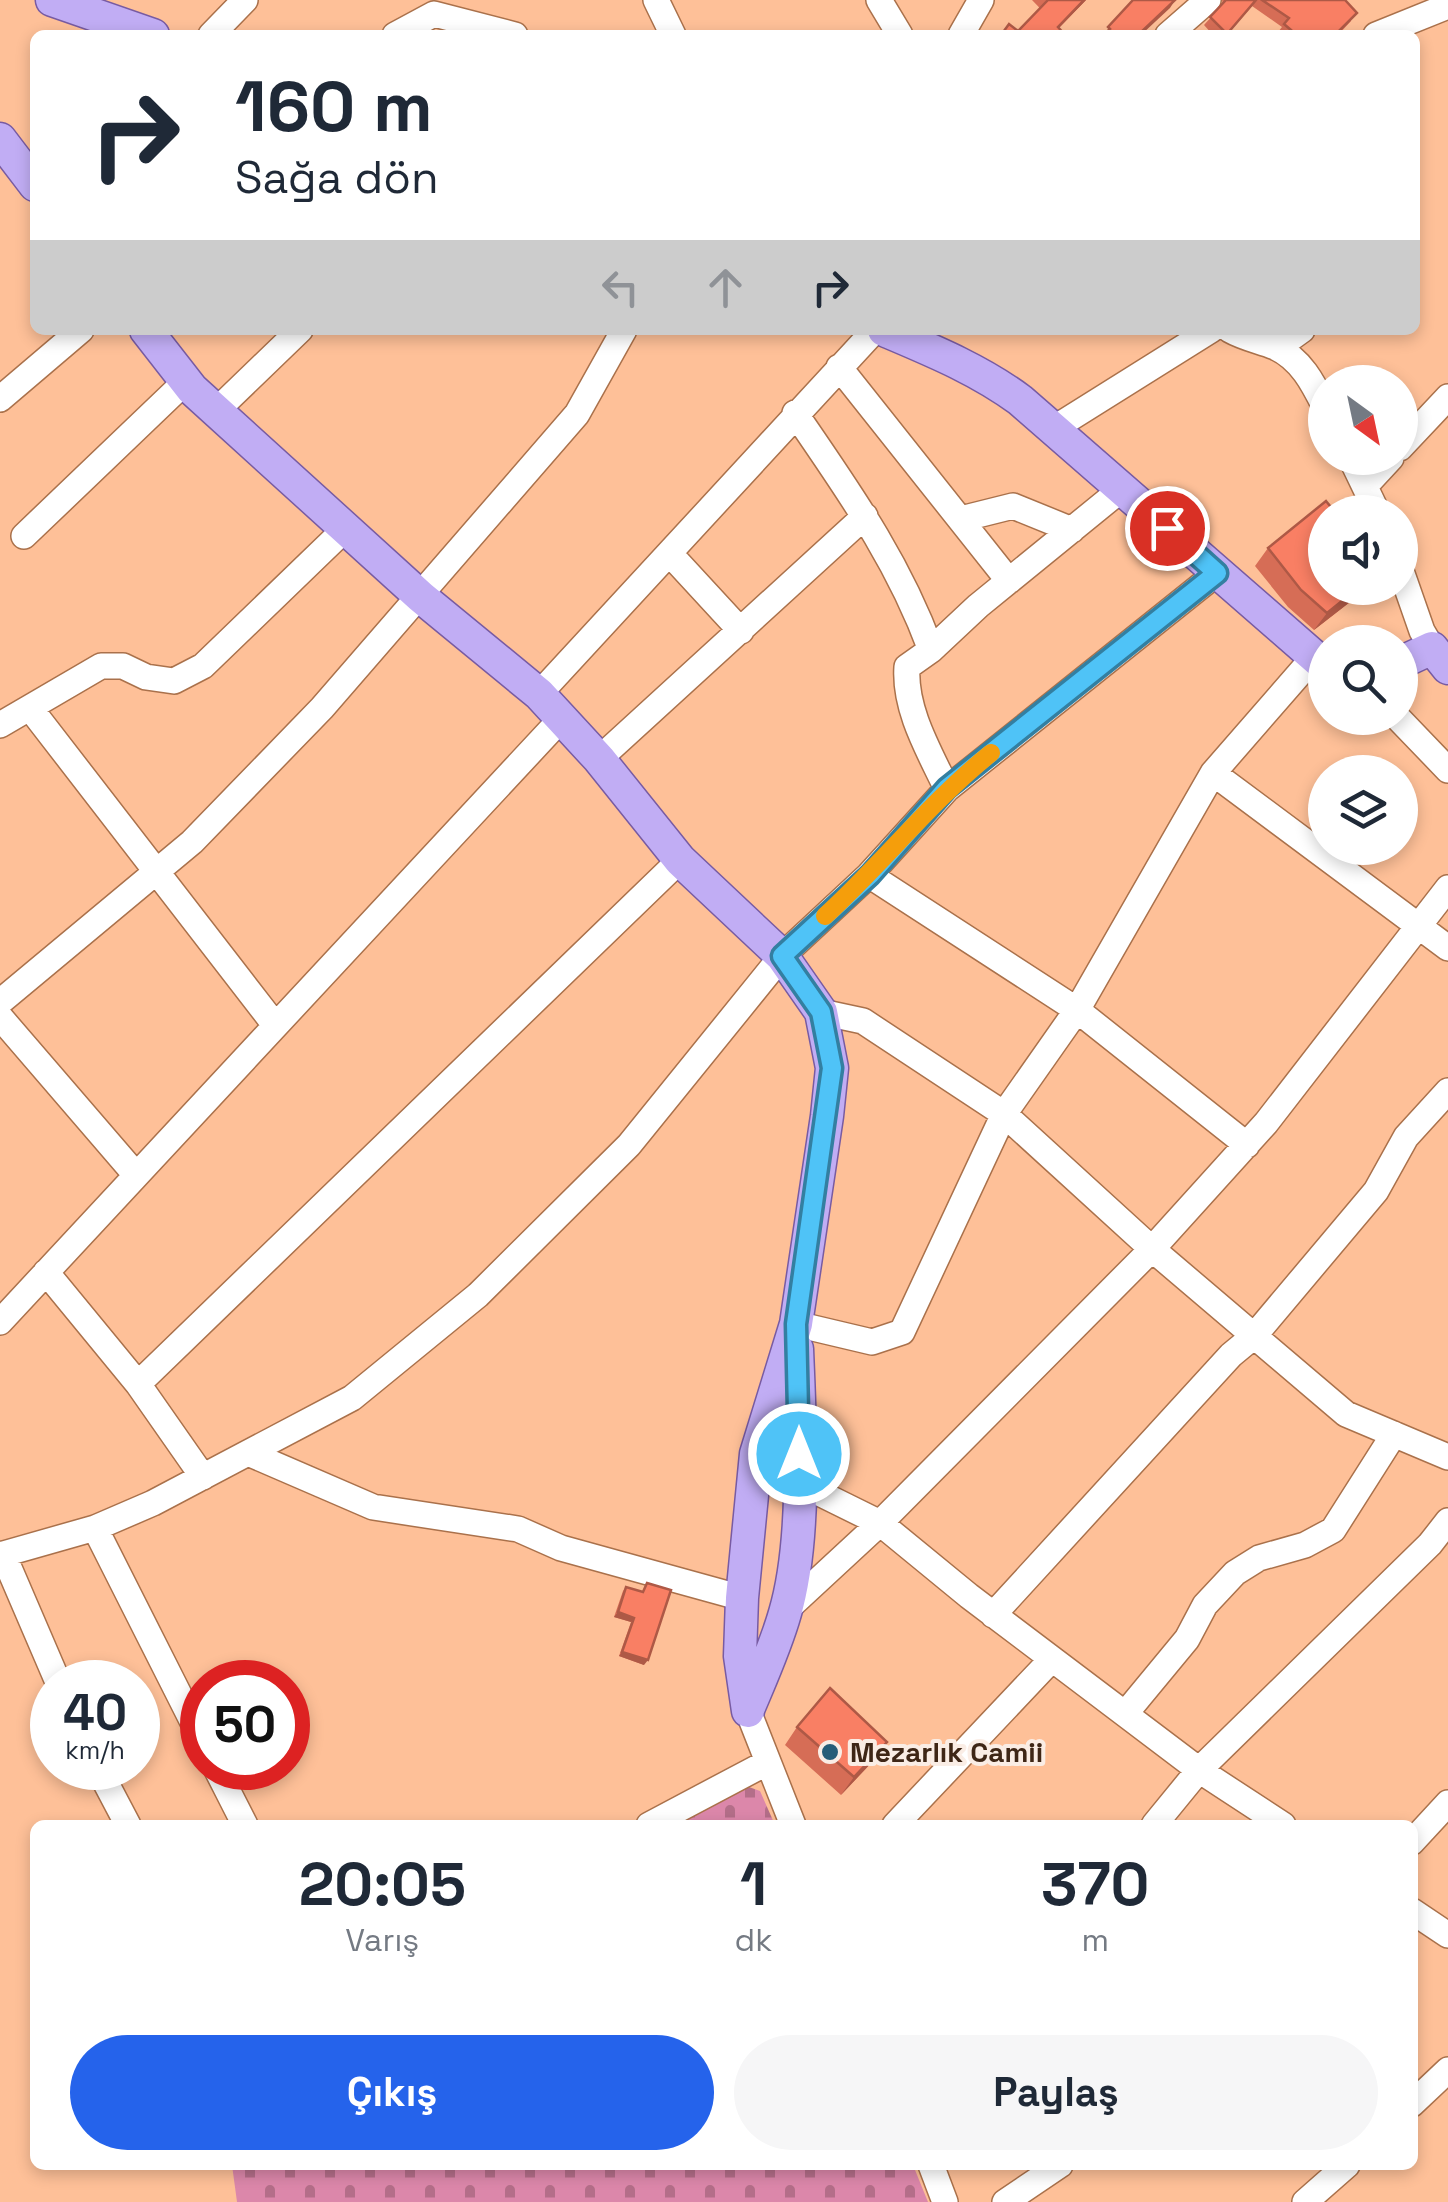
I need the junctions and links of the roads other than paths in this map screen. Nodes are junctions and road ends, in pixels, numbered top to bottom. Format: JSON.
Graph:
{"nodes":[{"id":1,"x":52,"y":0,"type":"edge"},
{"id":2,"x":245,"y":0,"type":"edge"},
{"id":3,"x":656,"y":0,"type":"edge"},
{"id":4,"x":879,"y":0,"type":"edge"},
{"id":5,"x":981,"y":0,"type":"edge"},
{"id":6,"x":1448,"y":6,"type":"edge"},
{"id":7,"x":139,"y":30,"type":"edge"},
{"id":8,"x":215,"y":30,"type":"edge"},
{"id":9,"x":404,"y":30,"type":"edge"},
{"id":10,"x":496,"y":30,"type":"edge"},
{"id":11,"x":670,"y":30,"type":"edge"},
{"id":12,"x":897,"y":30,"type":"edge"},
{"id":13,"x":964,"y":30,"type":"edge"},
{"id":14,"x":1388,"y":30,"type":"edge"},
{"id":15,"x":0,"y":139,"type":"edge"},
{"id":16,"x":30,"y":178,"type":"edge"},
{"id":17,"x":75,"y":335,"type":"edge"},
{"id":18,"x":150,"y":335,"type":"edge"},
{"id":19,"x":295,"y":335,"type":"edge"},
{"id":20,"x":621,"y":335,"type":"edge"},
{"id":21,"x":870,"y":335,"type":"edge"},
{"id":22,"x":895,"y":335,"type":"edge"},
{"id":23,"x":1203,"y":335,"type":"edge"},
{"id":24,"x":1243,"y":335,"type":"edge"},
{"id":25,"x":1295,"y":335,"type":"edge"},
{"id":26,"x":1277,"y":348,"type":"junction"},
{"id":27,"x":839,"y":367,"type":"junction"},
{"id":28,"x":1308,"y":375,"type":"edge"},
{"id":29,"x":186,"y":381,"type":"junction"},
{"id":30,"x":1448,"y":398,"type":"edge"},
{"id":31,"x":0,"y":399,"type":"edge"},
{"id":32,"x":216,"y":412,"type":"junction"},
{"id":33,"x":795,"y":414,"type":"junction"},
{"id":34,"x":1052,"y":428,"type":"junction"},
{"id":35,"x":1418,"y":429,"type":"edge"},
{"id":36,"x":1360,"y":475,"type":"edge"},
{"id":37,"x":1376,"y":475,"type":"edge"},
{"id":38,"x":1366,"y":485,"type":"junction"},
{"id":39,"x":1122,"y":488,"type":"junction"},
{"id":40,"x":1370,"y":495,"type":"edge"},
{"id":41,"x":865,"y":516,"type":"junction"},
{"id":42,"x":961,"y":519,"type":"junction"},
{"id":43,"x":345,"y":530,"type":"junction"},
{"id":44,"x":1072,"y":530,"type":"junction"},
{"id":45,"x":24,"y":536,"type":"dead end"},
{"id":46,"x":670,"y":554,"type":"junction"},
{"id":47,"x":1217,"y":573,"type":"junction"},
{"id":48,"x":1010,"y":581,"type":"junction"},
{"id":49,"x":421,"y":597,"type":"junction"},
{"id":50,"x":1413,"y":605,"type":"edge"},
{"id":51,"x":741,"y":631,"type":"junction"},
{"id":52,"x":931,"y":650,"type":"junction"},
{"id":53,"x":1308,"y":652,"type":"edge"},
{"id":54,"x":1440,"y":658,"type":"edge"},
{"id":55,"x":1308,"y":674,"type":"edge"},
{"id":56,"x":539,"y":694,"type":"junction"},
{"id":57,"x":30,"y":708,"type":"junction"},
{"id":58,"x":561,"y":719,"type":"junction"},
{"id":59,"x":0,"y":725,"type":"edge"},
{"id":60,"x":1414,"y":735,"type":"edge"},
{"id":61,"x":598,"y":759,"type":"junction"},
{"id":62,"x":1448,"y":770,"type":"edge"},
{"id":63,"x":1213,"y":773,"type":"junction"},
{"id":64,"x":947,"y":788,"type":"junction"},
{"id":65,"x":680,"y":860,"type":"junction"},
{"id":66,"x":156,"y":872,"type":"junction"},
{"id":67,"x":870,"y":875,"type":"junction"},
{"id":68,"x":1448,"y":888,"type":"edge"},
{"id":69,"x":1418,"y":926,"type":"junction"},
{"id":70,"x":1448,"y":948,"type":"edge"},
{"id":71,"x":782,"y":956,"type":"junction"},
{"id":72,"x":1,"y":1001,"type":"edge"},
{"id":73,"x":1077,"y":1010,"type":"junction"},
{"id":74,"x":821,"y":1012,"type":"junction"},
{"id":75,"x":275,"y":1026,"type":"junction"},
{"id":76,"x":1448,"y":1091,"type":"edge"},
{"id":77,"x":1004,"y":1114,"type":"junction"},
{"id":78,"x":1247,"y":1145,"type":"junction"},
{"id":79,"x":136,"y":1175,"type":"junction"},
{"id":80,"x":1152,"y":1250,"type":"junction"},
{"id":81,"x":46,"y":1272,"type":"junction"},
{"id":82,"x":0,"y":1322,"type":"edge"},
{"id":83,"x":796,"y":1324,"type":"junction"},
{"id":84,"x":1254,"y":1336,"type":"junction"},
{"id":85,"x":138,"y":1384,"type":"junction"},
{"id":86,"x":1394,"y":1434,"type":"junction"},
{"id":87,"x":248,"y":1453,"type":"junction"},
{"id":88,"x":1448,"y":1457,"type":"edge"},
{"id":89,"x":754,"y":1472,"type":"junction"},
{"id":90,"x":203,"y":1477,"type":"junction"},
{"id":91,"x":799,"y":1483,"type":"junction"},
{"id":92,"x":1448,"y":1521,"type":"edge"},
{"id":93,"x":880,"y":1523,"type":"junction"},
{"id":94,"x":95,"y":1528,"type":"junction"},
{"id":95,"x":1,"y":1555,"type":"edge"},
{"id":96,"x":742,"y":1598,"type":"junction"},
{"id":97,"x":786,"y":1610,"type":"junction"},
{"id":98,"x":993,"y":1615,"type":"junction"},
{"id":99,"x":1052,"y":1659,"type":"junction"},
{"id":100,"x":48,"y":1660,"type":"edge"},
{"id":101,"x":180,"y":1696,"type":"edge"},
{"id":102,"x":748,"y":1711,"type":"junction"},
{"id":103,"x":1125,"y":1714,"type":"junction"},
{"id":104,"x":768,"y":1762,"type":"junction"},
{"id":105,"x":1199,"y":1770,"type":"junction"},
{"id":106,"x":110,"y":1790,"type":"edge"},
{"id":107,"x":228,"y":1790,"type":"edge"},
{"id":108,"x":1448,"y":1803,"type":"edge"},
{"id":109,"x":125,"y":1820,"type":"edge"},
{"id":110,"x":243,"y":1820,"type":"edge"},
{"id":111,"x":658,"y":1820,"type":"edge"},
{"id":112,"x":792,"y":1820,"type":"edge"},
{"id":113,"x":899,"y":1820,"type":"edge"},
{"id":114,"x":1158,"y":1820,"type":"edge"},
{"id":115,"x":1275,"y":1820,"type":"edge"},
{"id":116,"x":1418,"y":1836,"type":"edge"},
{"id":117,"x":1418,"y":1915,"type":"edge"},
{"id":118,"x":1448,"y":1935,"type":"edge"},
{"id":119,"x":1448,"y":2070,"type":"edge"},
{"id":120,"x":1418,"y":2098,"type":"edge"},
{"id":121,"x":933,"y":2170,"type":"edge"},
{"id":122,"x":1053,"y":2170,"type":"edge"},
{"id":123,"x":1341,"y":2170,"type":"edge"},
{"id":124,"x":945,"y":2202,"type":"edge"},
{"id":125,"x":1005,"y":2202,"type":"edge"},
{"id":126,"x":1305,"y":2202,"type":"edge"}],
"edges":[{"from":1,"to":7,"type":"main road"},
{"from":2,"to":8,"type":"street"},
{"from":3,"to":11,"type":"street"},
{"from":4,"to":12,"type":"street"},
{"from":5,"to":13,"type":"street"},
{"from":6,"to":14,"type":"street"},
{"from":9,"to":10,"type":"street"},
{"from":15,"to":16,"type":"main road"},
{"from":17,"to":31,"type":"street"},
{"from":18,"to":29,"type":"main road"},
{"from":19,"to":32,"type":"street"},
{"from":20,"to":49,"type":"street"},
{"from":21,"to":27,"type":"street"},
{"from":22,"to":34,"type":"main road"},
{"from":23,"to":34,"type":"street"},
{"from":24,"to":26,"type":"street"},
{"from":25,"to":26,"type":"street"},
{"from":26,"to":28,"type":"street"},
{"from":27,"to":33,"type":"street"},
{"from":27,"to":42,"type":"street"},
{"from":29,"to":32,"type":"main road"},
{"from":29,"to":45,"type":"street"},
{"from":30,"to":35,"type":"street"},
{"from":32,"to":43,"type":"main road"},
{"from":33,"to":41,"type":"street"},
{"from":33,"to":46,"type":"street"},
{"from":34,"to":39,"type":"main road"},
{"from":36,"to":38,"type":"street"},
{"from":37,"to":38,"type":"street"},
{"from":38,"to":40,"type":"street"},
{"from":39,"to":44,"type":"street"},
{"from":39,"to":47,"type":"main road"},
{"from":41,"to":51,"type":"street"},
{"from":41,"to":52,"type":"street"},
{"from":42,"to":44,"type":"street"},
{"from":42,"to":48,"type":"street"},
{"from":43,"to":49,"type":"main road"},
{"from":43,"to":57,"type":"street"},
{"from":44,"to":48,"type":"street"},
{"from":46,"to":51,"type":"street"},
{"from":46,"to":56,"type":"street"},
{"from":47,"to":53,"type":"main road"},
{"from":47,"to":64,"type":"street"},
{"from":48,"to":52,"type":"street"},
{"from":49,"to":56,"type":"main road"},
{"from":49,"to":66,"type":"street"},
{"from":50,"to":54,"type":"street"},
{"from":51,"to":61,"type":"street"},
{"from":52,"to":64,"type":"street"},
{"from":55,"to":63,"type":"street"},
{"from":56,"to":58,"type":"main road"},
{"from":57,"to":59,"type":"street"},
{"from":57,"to":66,"type":"street"},
{"from":58,"to":61,"type":"main road"},
{"from":58,"to":75,"type":"street"},
{"from":60,"to":62,"type":"street"},
{"from":61,"to":65,"type":"main road"},
{"from":63,"to":69,"type":"street"},
{"from":63,"to":73,"type":"street"},
{"from":64,"to":67,"type":"street"},
{"from":65,"to":71,"type":"main road"},
{"from":65,"to":85,"type":"street"},
{"from":66,"to":72,"type":"street"},
{"from":66,"to":75,"type":"street"},
{"from":67,"to":71,"type":"street"},
{"from":67,"to":73,"type":"street"},
{"from":68,"to":69,"type":"street"},
{"from":69,"to":70,"type":"street"},
{"from":69,"to":78,"type":"street"},
{"from":71,"to":74,"type":"main road"},
{"from":71,"to":87,"type":"street"},
{"from":72,"to":79,"type":"street"},
{"from":73,"to":77,"type":"street"},
{"from":73,"to":78,"type":"street"},
{"from":74,"to":77,"type":"street"},
{"from":74,"to":83,"type":"main road"},
{"from":75,"to":79,"type":"street"},
{"from":76,"to":84,"type":"street"},
{"from":77,"to":80,"type":"street"},
{"from":77,"to":83,"type":"street"},
{"from":78,"to":80,"type":"street"},
{"from":79,"to":81,"type":"street"},
{"from":80,"to":84,"type":"street"},
{"from":80,"to":93,"type":"street"},
{"from":81,"to":82,"type":"street"},
{"from":81,"to":85,"type":"street"},
{"from":83,"to":89,"type":"main road"},
{"from":83,"to":91,"type":"main road"},
{"from":84,"to":86,"type":"street"},
{"from":84,"to":98,"type":"street"},
{"from":85,"to":90,"type":"street"},
{"from":86,"to":88,"type":"street"},
{"from":86,"to":103,"type":"street"},
{"from":87,"to":90,"type":"street"},
{"from":87,"to":96,"type":"street"},
{"from":89,"to":91,"type":"street"},
{"from":89,"to":96,"type":"main road"},
{"from":90,"to":94,"type":"street"},
{"from":91,"to":93,"type":"street"},
{"from":91,"to":97,"type":"main road"},
{"from":92,"to":105,"type":"street"},
{"from":93,"to":97,"type":"street"},
{"from":93,"to":98,"type":"street"},
{"from":94,"to":95,"type":"street"},
{"from":94,"to":101,"type":"street"},
{"from":95,"to":100,"type":"street"},
{"from":96,"to":102,"type":"main road"},
{"from":97,"to":102,"type":"main road"},
{"from":98,"to":99,"type":"street"},
{"from":99,"to":103,"type":"street"},
{"from":99,"to":113,"type":"street"},
{"from":102,"to":104,"type":"street"},
{"from":103,"to":105,"type":"street"},
{"from":104,"to":111,"type":"street"},
{"from":104,"to":112,"type":"street"},
{"from":105,"to":114,"type":"street"},
{"from":105,"to":115,"type":"street"},
{"from":106,"to":109,"type":"street"},
{"from":107,"to":110,"type":"street"},
{"from":108,"to":116,"type":"street"},
{"from":117,"to":118,"type":"street"},
{"from":119,"to":120,"type":"street"},
{"from":121,"to":124,"type":"street"},
{"from":122,"to":125,"type":"street"},
{"from":123,"to":126,"type":"street"}]}
